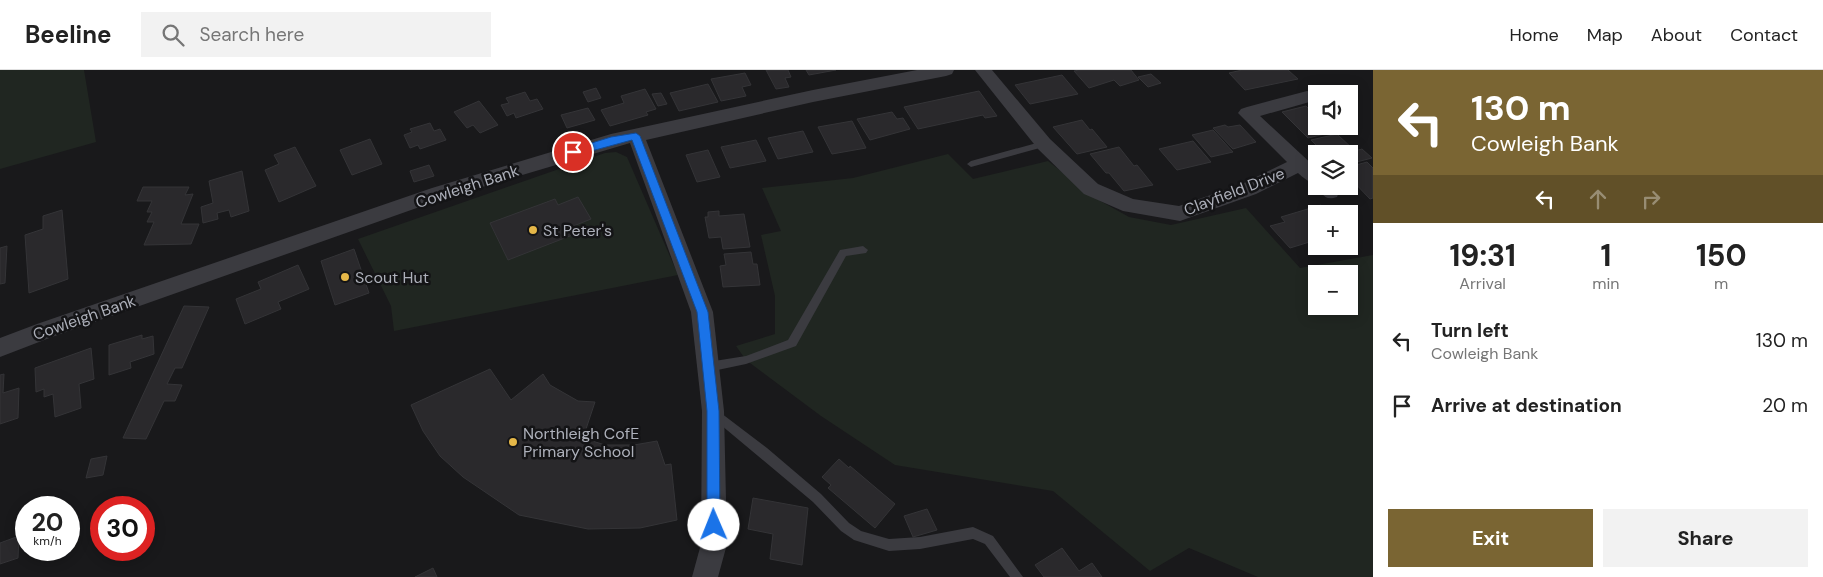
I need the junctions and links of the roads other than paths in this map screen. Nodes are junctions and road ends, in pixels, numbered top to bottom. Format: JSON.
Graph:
{"nodes":[{"id":1,"x":946,"y":70,"type":"edge"},
{"id":2,"x":983,"y":70,"type":"edge"},
{"id":3,"x":1307,"y":97,"type":"dead end"},
{"id":4,"x":636,"y":136,"type":"junction"},
{"id":5,"x":1044,"y":144,"type":"junction"},
{"id":6,"x":972,"y":164,"type":"dead end"},
{"id":7,"x":1300,"y":164,"type":"junction"},
{"id":8,"x":1308,"y":172,"type":"edge"},
{"id":9,"x":863,"y":250,"type":"dead end"},
{"id":10,"x":0,"y":348,"type":"edge"},
{"id":11,"x":708,"y":368,"type":"junction"},
{"id":12,"x":713,"y":411,"type":"junction"},
{"id":13,"x":705,"y":577,"type":"edge"},
{"id":14,"x":1017,"y":577,"type":"edge"}],
"edges":[{"from":1,"to":4,"type":"street","name":"Cowleigh Bank"},
{"from":2,"to":5,"type":"street","name":"Clayfield Drive"},
{"from":3,"to":7,"type":"street","name":"Clayfield Drive"},
{"from":4,"to":10,"type":"street","name":"Cowleigh Bank"},
{"from":4,"to":11,"type":"street"},
{"from":5,"to":6,"type":"lane"},
{"from":5,"to":7,"type":"street","name":"Clayfield Drive"},
{"from":7,"to":8,"type":"street","name":"Clayfield Drive"},
{"from":9,"to":11,"type":"lane"},
{"from":11,"to":12,"type":"street"},
{"from":12,"to":13,"type":"street"},
{"from":12,"to":14,"type":"lane"}]}
